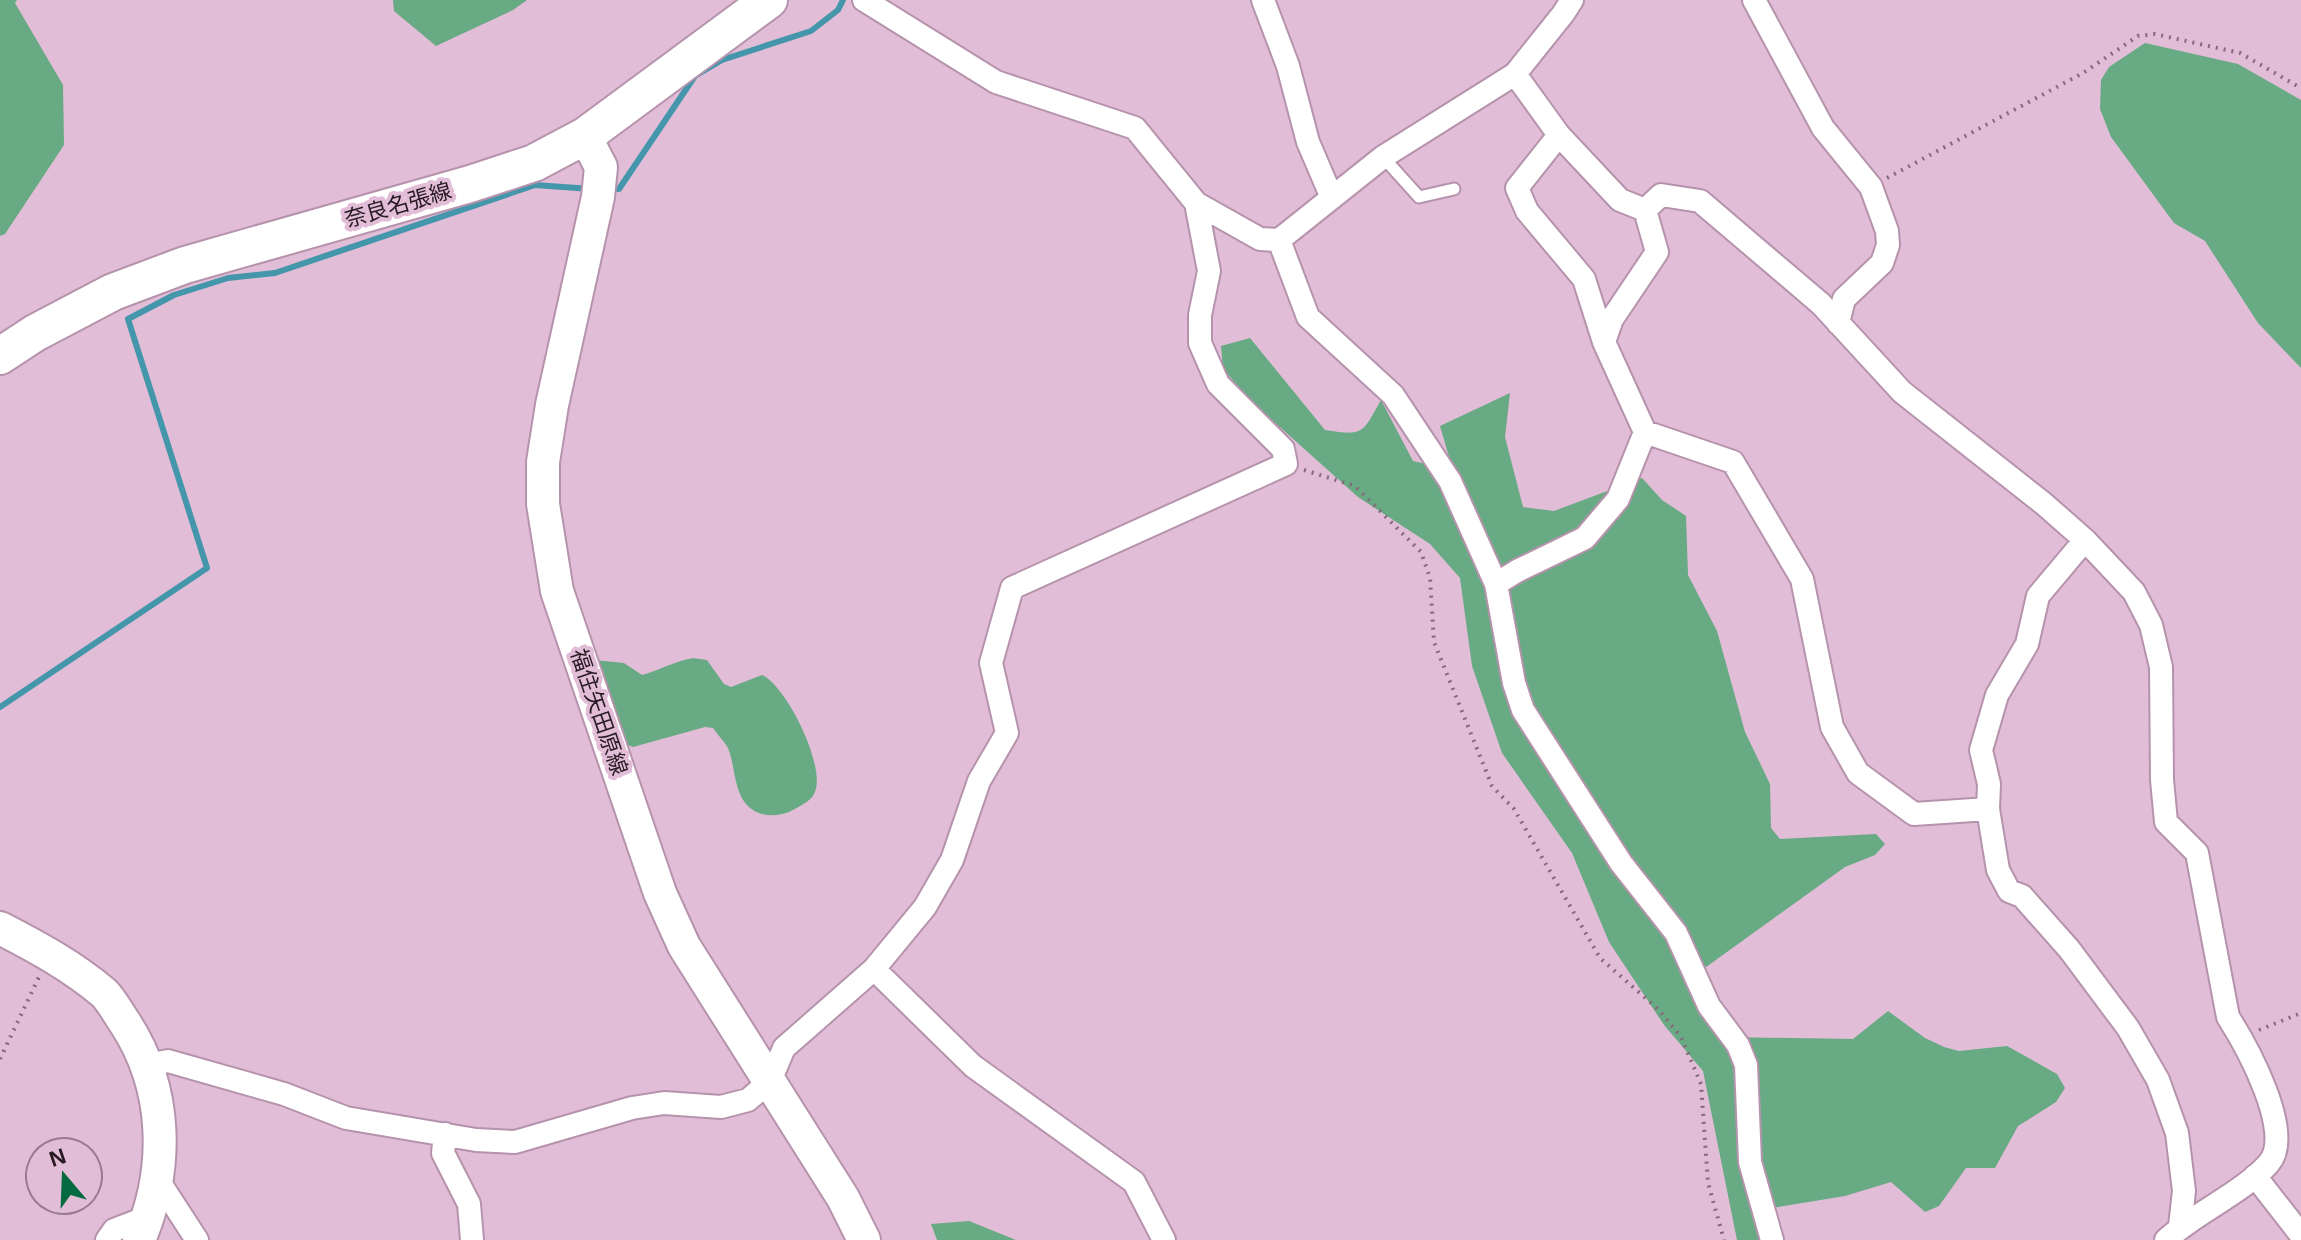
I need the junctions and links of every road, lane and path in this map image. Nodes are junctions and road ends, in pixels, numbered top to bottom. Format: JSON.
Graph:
{"nodes":[{"id":1,"x":769,"y":0,"type":"edge"},
{"id":2,"x":864,"y":0,"type":"edge"},
{"id":3,"x":1263,"y":0,"type":"edge"},
{"id":4,"x":1572,"y":0,"type":"edge"},
{"id":5,"x":1754,"y":0,"type":"edge"},
{"id":6,"x":1515,"y":74,"type":"junction"},
{"id":7,"x":2301,"y":88,"type":"edge"},
{"id":8,"x":1559,"y":135,"type":"junction"},
{"id":9,"x":585,"y":136,"type":"junction"},
{"id":10,"x":1383,"y":157,"type":"junction"},
{"id":11,"x":1871,"y":187,"type":"junction"},
{"id":12,"x":1454,"y":189,"type":"dead end"},
{"id":13,"x":1332,"y":198,"type":"junction"},
{"id":14,"x":1196,"y":203,"type":"junction"},
{"id":15,"x":1645,"y":210,"type":"junction"},
{"id":16,"x":1279,"y":240,"type":"junction"},
{"id":17,"x":1838,"y":323,"type":"junction"},
{"id":18,"x":1604,"y":342,"type":"junction"},
{"id":19,"x":0,"y":356,"type":"edge"},
{"id":20,"x":1645,"y":432,"type":"junction"},
{"id":21,"x":1286,"y":464,"type":"junction"},
{"id":22,"x":2085,"y":540,"type":"junction"},
{"id":23,"x":1496,"y":584,"type":"junction"},
{"id":24,"x":1988,"y":809,"type":"junction"},
{"id":25,"x":0,"y":928,"type":"edge"},
{"id":26,"x":51,"y":954,"type":"junction"},
{"id":27,"x":874,"y":969,"type":"junction"},
{"id":28,"x":2301,"y":1013,"type":"edge"},
{"id":29,"x":2241,"y":1036,"type":"junction"},
{"id":30,"x":0,"y":1059,"type":"edge"},
{"id":31,"x":147,"y":1065,"type":"junction"},
{"id":32,"x":770,"y":1081,"type":"junction"},
{"id":33,"x":445,"y":1134,"type":"junction"},
{"id":34,"x":2255,"y":1176,"type":"junction"},
{"id":35,"x":158,"y":1180,"type":"junction"},
{"id":36,"x":144,"y":1229,"type":"edge"},
{"id":37,"x":2173,"y":1233,"type":"edge"},
{"id":38,"x":2301,"y":1235,"type":"edge"},
{"id":39,"x":107,"y":1240,"type":"edge"},
{"id":40,"x":197,"y":1240,"type":"edge"},
{"id":41,"x":472,"y":1240,"type":"edge"},
{"id":42,"x":864,"y":1240,"type":"edge"},
{"id":43,"x":1164,"y":1240,"type":"edge"},
{"id":44,"x":1724,"y":1240,"type":"edge"},
{"id":45,"x":1772,"y":1240,"type":"edge"}],
"edges":[{"from":1,"to":9,"type":"main road","name":"奈良名張線"},
{"from":2,"to":14,"type":"street"},
{"from":3,"to":13,"type":"street"},
{"from":4,"to":6,"type":"street"},
{"from":5,"to":11,"type":"street"},
{"from":6,"to":8,"type":"street"},
{"from":6,"to":10,"type":"street"},
{"from":7,"to":11,"type":"path"},
{"from":8,"to":15,"type":"street"},
{"from":8,"to":18,"type":"street"},
{"from":9,"to":19,"type":"main road","name":"奈良名張線"},
{"from":9,"to":32,"type":"main road","name":"福住矢田原線"},
{"from":10,"to":12,"type":"lane"},
{"from":10,"to":13,"type":"street"},
{"from":11,"to":17,"type":"street"},
{"from":13,"to":16,"type":"street"},
{"from":14,"to":16,"type":"street"},
{"from":14,"to":21,"type":"street"},
{"from":15,"to":17,"type":"street"},
{"from":15,"to":18,"type":"street"},
{"from":16,"to":23,"type":"street"},
{"from":17,"to":22,"type":"street"},
{"from":18,"to":20,"type":"street"},
{"from":20,"to":23,"type":"street"},
{"from":20,"to":24,"type":"street"},
{"from":21,"to":27,"type":"street"},
{"from":21,"to":44,"type":"path"},
{"from":22,"to":24,"type":"street"},
{"from":22,"to":29,"type":"street"},
{"from":23,"to":45,"type":"street"},
{"from":24,"to":37,"type":"street"},
{"from":25,"to":26,"type":"main road"},
{"from":26,"to":30,"type":"path"},
{"from":26,"to":31,"type":"main road"},
{"from":27,"to":32,"type":"street"},
{"from":27,"to":43,"type":"street"},
{"from":28,"to":29,"type":"path"},
{"from":29,"to":34,"type":"street"},
{"from":31,"to":33,"type":"street"},
{"from":31,"to":35,"type":"main road"},
{"from":32,"to":33,"type":"street"},
{"from":32,"to":42,"type":"main road","name":"福住矢田原線"},
{"from":33,"to":41,"type":"street"},
{"from":34,"to":37,"type":"street"},
{"from":34,"to":38,"type":"street"},
{"from":35,"to":36,"type":"main road"},
{"from":35,"to":40,"type":"street"},
{"from":36,"to":39,"type":"street"}]}
